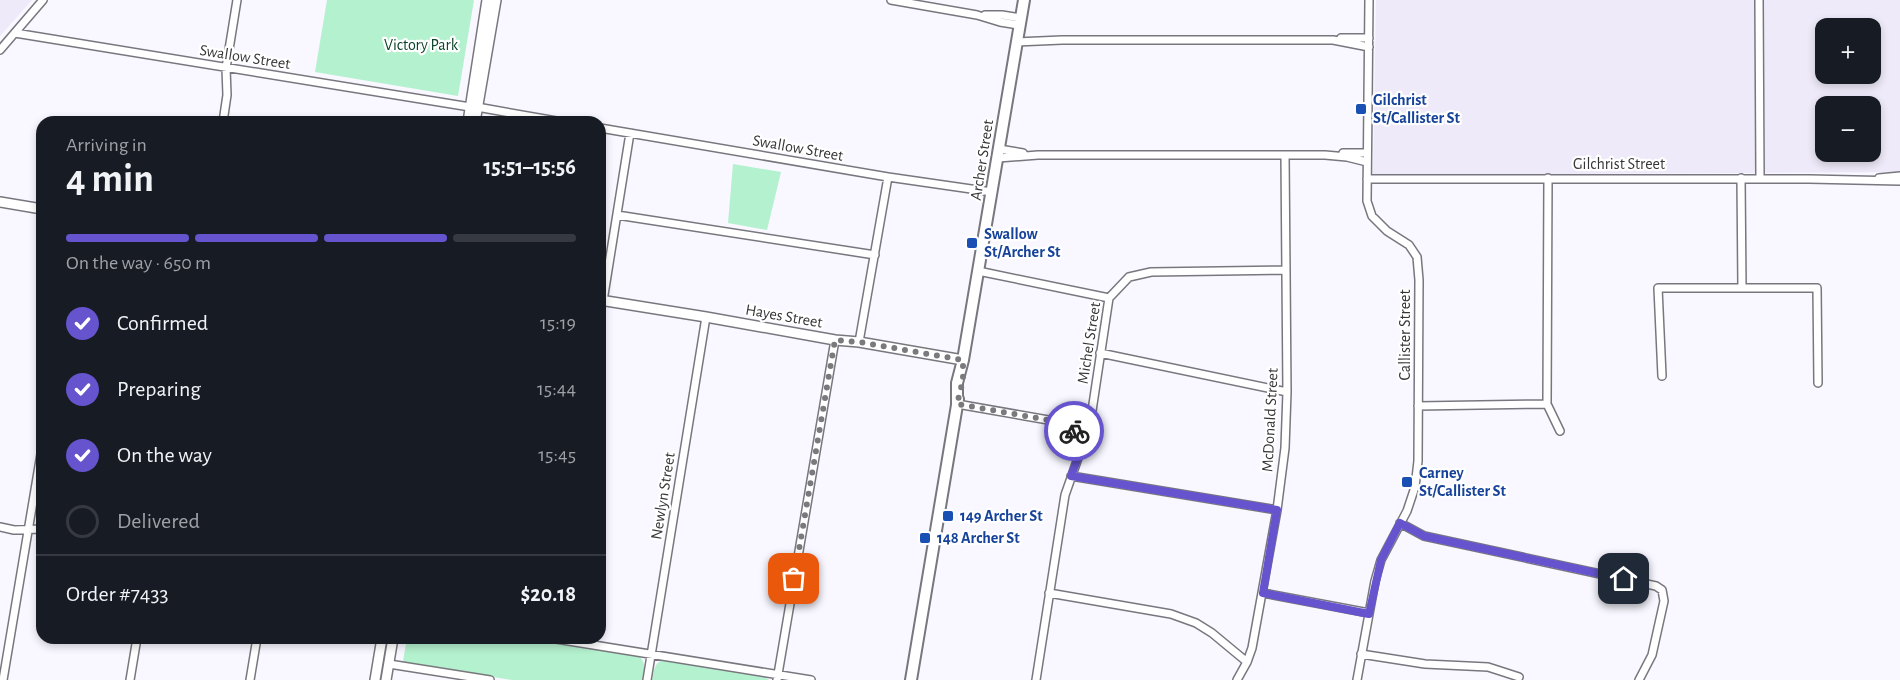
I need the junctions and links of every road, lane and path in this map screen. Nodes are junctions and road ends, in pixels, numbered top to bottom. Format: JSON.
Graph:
{"nodes":[{"id":1,"x":43,"y":0,"type":"edge"},
{"id":2,"x":237,"y":0,"type":"edge"},
{"id":3,"x":496,"y":0,"type":"edge"},
{"id":4,"x":891,"y":0,"type":"edge"},
{"id":5,"x":1023,"y":0,"type":"edge"},
{"id":6,"x":1369,"y":0,"type":"edge"},
{"id":7,"x":1759,"y":0,"type":"edge"},
{"id":8,"x":489,"y":7,"type":"edge"},
{"id":9,"x":1018,"y":30,"type":"junction"},
{"id":10,"x":15,"y":33,"type":"junction"},
{"id":11,"x":1369,"y":38,"type":"junction"},
{"id":12,"x":1333,"y":40,"type":"junction"},
{"id":13,"x":1369,"y":47,"type":"junction"},
{"id":14,"x":0,"y":50,"type":"edge"},
{"id":15,"x":226,"y":68,"type":"junction"},
{"id":16,"x":473,"y":107,"type":"junction"},
{"id":17,"x":224,"y":116,"type":"edge"},
{"id":18,"x":470,"y":116,"type":"edge"},
{"id":19,"x":474,"y":116,"type":"edge"},
{"id":20,"x":526,"y":116,"type":"edge"},
{"id":21,"x":606,"y":129,"type":"edge"},
{"id":22,"x":630,"y":133,"type":"junction"},
{"id":23,"x":998,"y":153,"type":"junction"},
{"id":24,"x":1285,"y":155,"type":"junction"},
{"id":25,"x":1367,"y":157,"type":"junction"},
{"id":26,"x":1900,"y":176,"type":"edge"},
{"id":27,"x":888,"y":177,"type":"junction"},
{"id":28,"x":1367,"y":178,"type":"junction"},
{"id":29,"x":1548,"y":178,"type":"junction"},
{"id":30,"x":1741,"y":178,"type":"junction"},
{"id":31,"x":1760,"y":178,"type":"junction"},
{"id":32,"x":1871,"y":179,"type":"junction"},
{"id":33,"x":1900,"y":182,"type":"edge"},
{"id":34,"x":992,"y":192,"type":"junction"},
{"id":35,"x":0,"y":202,"type":"edge"},
{"id":36,"x":36,"y":208,"type":"edge"},
{"id":37,"x":617,"y":215,"type":"junction"},
{"id":38,"x":875,"y":255,"type":"junction"},
{"id":39,"x":1285,"y":270,"type":"junction"},
{"id":40,"x":978,"y":272,"type":"junction"},
{"id":41,"x":606,"y":278,"type":"edge"},
{"id":42,"x":1742,"y":288,"type":"junction"},
{"id":43,"x":1109,"y":298,"type":"junction"},
{"id":44,"x":606,"y":302,"type":"edge"},
{"id":45,"x":706,"y":317,"type":"junction"},
{"id":46,"x":835,"y":340,"type":"junction"},
{"id":47,"x":859,"y":342,"type":"junction"},
{"id":48,"x":1100,"y":353,"type":"junction"},
{"id":49,"x":963,"y":360,"type":"junction"},
{"id":50,"x":1662,"y":376,"type":"dead end"},
{"id":51,"x":1818,"y":382,"type":"dead end"},
{"id":52,"x":1287,"y":392,"type":"junction"},
{"id":53,"x":957,"y":404,"type":"junction"},
{"id":54,"x":1547,"y":404,"type":"junction"},
{"id":55,"x":1418,"y":406,"type":"junction"},
{"id":56,"x":1045,"y":419,"type":"junction"},
{"id":57,"x":1560,"y":431,"type":"dead end"},
{"id":58,"x":1087,"y":435,"type":"junction"},
{"id":59,"x":1082,"y":450,"type":"junction"},
{"id":60,"x":1071,"y":476,"type":"junction"},
{"id":61,"x":36,"y":483,"type":"edge"},
{"id":62,"x":1277,"y":510,"type":"junction"},
{"id":63,"x":1400,"y":523,"type":"junction"},
{"id":64,"x":0,"y":527,"type":"edge"},
{"id":65,"x":36,"y":529,"type":"edge"},
{"id":66,"x":28,"y":530,"type":"junction"},
{"id":67,"x":1049,"y":593,"type":"junction"},
{"id":68,"x":1263,"y":593,"type":"junction"},
{"id":69,"x":1369,"y":614,"type":"junction"},
{"id":70,"x":135,"y":644,"type":"edge"},
{"id":71,"x":256,"y":644,"type":"edge"},
{"id":72,"x":381,"y":644,"type":"edge"},
{"id":73,"x":392,"y":644,"type":"edge"},
{"id":74,"x":588,"y":644,"type":"edge"},
{"id":75,"x":652,"y":654,"type":"junction"},
{"id":76,"x":1361,"y":654,"type":"junction"},
{"id":77,"x":378,"y":662,"type":"junction"},
{"id":78,"x":1247,"y":662,"type":"junction"},
{"id":79,"x":389,"y":664,"type":"junction"},
{"id":80,"x":778,"y":677,"type":"edge"},
{"id":81,"x":1519,"y":678,"type":"dead end"},
{"id":82,"x":3,"y":680,"type":"edge"},
{"id":83,"x":130,"y":680,"type":"edge"},
{"id":84,"x":250,"y":680,"type":"edge"},
{"id":85,"x":375,"y":680,"type":"edge"},
{"id":86,"x":386,"y":680,"type":"edge"},
{"id":87,"x":490,"y":680,"type":"edge"},
{"id":88,"x":647,"y":680,"type":"edge"},
{"id":89,"x":811,"y":680,"type":"edge"},
{"id":90,"x":911,"y":680,"type":"edge"},
{"id":91,"x":1036,"y":680,"type":"edge"},
{"id":92,"x":1237,"y":680,"type":"edge"},
{"id":93,"x":1357,"y":680,"type":"edge"},
{"id":94,"x":1639,"y":680,"type":"edge"}],
"edges":[{"from":1,"to":10,"type":"street"},
{"from":2,"to":15,"type":"street"},
{"from":3,"to":8,"type":"street"},
{"from":4,"to":9,"type":"street"},
{"from":5,"to":9,"type":"main road","name":"Archer Street"},
{"from":6,"to":11,"type":"street","name":"Callister Street"},
{"from":7,"to":31,"type":"street"},
{"from":8,"to":16,"type":"street"},
{"from":9,"to":12,"type":"street"},
{"from":9,"to":23,"type":"main road","name":"Archer Street"},
{"from":10,"to":14,"type":"street"},
{"from":10,"to":15,"type":"street","name":"Swallow Street"},
{"from":11,"to":12,"type":"street"},
{"from":11,"to":13,"type":"street","name":"Callister Street"},
{"from":12,"to":13,"type":"street"},
{"from":13,"to":25,"type":"street","name":"Callister Street"},
{"from":15,"to":16,"type":"street","name":"Swallow Street"},
{"from":15,"to":17,"type":"street"},
{"from":16,"to":18,"type":"street"},
{"from":16,"to":19,"type":"street"},
{"from":16,"to":20,"type":"street","name":"Swallow Street"},
{"from":21,"to":22,"type":"street","name":"Swallow Street"},
{"from":22,"to":27,"type":"street","name":"Swallow Street"},
{"from":22,"to":37,"type":"street"},
{"from":23,"to":24,"type":"street"},
{"from":23,"to":34,"type":"main road","name":"Archer Street"},
{"from":24,"to":25,"type":"street"},
{"from":24,"to":39,"type":"street","name":"McDonald Street"},
{"from":25,"to":28,"type":"street","name":"Callister Street"},
{"from":26,"to":32,"type":"street","name":"Gilchrist Street"},
{"from":27,"to":34,"type":"street","name":"Swallow Street"},
{"from":27,"to":38,"type":"street"},
{"from":28,"to":29,"type":"street","name":"Gilchrist Street"},
{"from":28,"to":55,"type":"street","name":"Callister Street"},
{"from":29,"to":30,"type":"street","name":"Gilchrist Street"},
{"from":29,"to":54,"type":"street"},
{"from":30,"to":31,"type":"street","name":"Gilchrist Street"},
{"from":30,"to":42,"type":"street"},
{"from":31,"to":32,"type":"street","name":"Gilchrist Street"},
{"from":32,"to":33,"type":"street","name":"Gilchrist Street"},
{"from":34,"to":40,"type":"main road","name":"Archer Street"},
{"from":35,"to":36,"type":"street"},
{"from":37,"to":38,"type":"street"},
{"from":37,"to":41,"type":"street"},
{"from":38,"to":47,"type":"street"},
{"from":39,"to":43,"type":"street","name":"Michel Street"},
{"from":39,"to":52,"type":"street","name":"McDonald Street"},
{"from":40,"to":43,"type":"street"},
{"from":40,"to":49,"type":"main road","name":"Archer Street"},
{"from":42,"to":50,"type":"street"},
{"from":42,"to":51,"type":"street"},
{"from":43,"to":48,"type":"street","name":"Michel Street"},
{"from":44,"to":45,"type":"street","name":"Hayes Street"},
{"from":45,"to":46,"type":"street","name":"Hayes Street"},
{"from":45,"to":75,"type":"street","name":"Newlyn Street"},
{"from":46,"to":47,"type":"street","name":"Hayes Street"},
{"from":46,"to":80,"type":"street"},
{"from":47,"to":49,"type":"street","name":"Hayes Street"},
{"from":48,"to":52,"type":"street"},
{"from":48,"to":58,"type":"street","name":"Michel Street"},
{"from":49,"to":53,"type":"main road","name":"Archer Street"},
{"from":52,"to":62,"type":"street","name":"McDonald Street"},
{"from":53,"to":56,"type":"street"},
{"from":53,"to":90,"type":"main road","name":"Archer Street"},
{"from":54,"to":55,"type":"street"},
{"from":54,"to":57,"type":"street"},
{"from":55,"to":63,"type":"street","name":"Callister Street"},
{"from":56,"to":58,"type":"street"},
{"from":56,"to":59,"type":"street"},
{"from":58,"to":59,"type":"street","name":"Michel Street"},
{"from":59,"to":60,"type":"street","name":"Michel Street"},
{"from":60,"to":62,"type":"street"},
{"from":60,"to":67,"type":"street","name":"Michel Street"},
{"from":61,"to":66,"type":"street"},
{"from":62,"to":68,"type":"street","name":"McDonald Street"},
{"from":63,"to":69,"type":"street","name":"Callister Street"},
{"from":63,"to":94,"type":"street"},
{"from":64,"to":66,"type":"street"},
{"from":65,"to":66,"type":"street"},
{"from":66,"to":82,"type":"street"},
{"from":67,"to":78,"type":"street"},
{"from":67,"to":91,"type":"street","name":"Michel Street"},
{"from":68,"to":69,"type":"street"},
{"from":68,"to":78,"type":"street","name":"McDonald Street"},
{"from":69,"to":76,"type":"street","name":"Callister Street"},
{"from":70,"to":83,"type":"street"},
{"from":71,"to":84,"type":"street"},
{"from":72,"to":77,"type":"street"},
{"from":73,"to":79,"type":"street"},
{"from":74,"to":75,"type":"street"},
{"from":75,"to":80,"type":"street"},
{"from":75,"to":88,"type":"street","name":"Newlyn Street"},
{"from":76,"to":81,"type":"street"},
{"from":76,"to":93,"type":"street","name":"Callister Street"},
{"from":77,"to":79,"type":"street"},
{"from":77,"to":85,"type":"street"},
{"from":78,"to":92,"type":"street","name":"McDonald Street"},
{"from":79,"to":86,"type":"street"},
{"from":79,"to":87,"type":"street"},
{"from":80,"to":89,"type":"street"}]}
